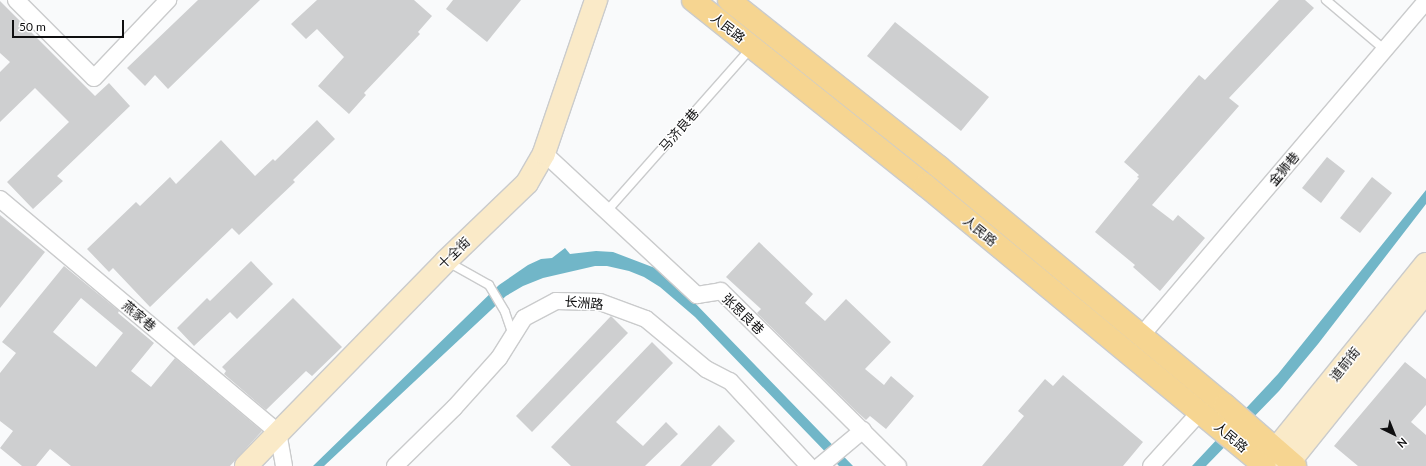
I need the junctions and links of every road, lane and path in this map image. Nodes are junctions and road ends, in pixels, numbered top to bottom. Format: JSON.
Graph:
{"nodes":[{"id":1,"x":16,"y":0,"type":"edge"},
{"id":2,"x":168,"y":0,"type":"edge"},
{"id":3,"x":596,"y":0,"type":"edge"},
{"id":4,"x":693,"y":0,"type":"edge"},
{"id":5,"x":729,"y":0,"type":"edge"},
{"id":6,"x":1326,"y":0,"type":"edge"},
{"id":7,"x":1426,"y":1,"type":"edge"},
{"id":8,"x":752,"y":47,"type":"junction"},
{"id":9,"x":1385,"y":50,"type":"junction"},
{"id":10,"x":544,"y":153,"type":"junction"},
{"id":11,"x":0,"y":199,"type":"edge"},
{"id":12,"x":606,"y":212,"type":"junction"},
{"id":13,"x":446,"y":261,"type":"junction"},
{"id":14,"x":1426,"y":264,"type":"edge"},
{"id":15,"x":1426,"y":292,"type":"edge"},
{"id":16,"x":513,"y":335,"type":"junction"},
{"id":17,"x":1141,"y":336,"type":"junction"},
{"id":18,"x":1203,"y":414,"type":"junction"},
{"id":19,"x":863,"y":430,"type":"junction"},
{"id":20,"x":278,"y":432,"type":"junction"},
{"id":21,"x":1250,"y":440,"type":"junction"},
{"id":22,"x":1279,"y":462,"type":"edge"},
{"id":23,"x":823,"y":463,"type":"edge"},
{"id":24,"x":246,"y":466,"type":"edge"},
{"id":25,"x":284,"y":466,"type":"edge"},
{"id":26,"x":395,"y":466,"type":"edge"},
{"id":27,"x":809,"y":466,"type":"edge"},
{"id":28,"x":898,"y":466,"type":"edge"},
{"id":29,"x":1151,"y":466,"type":"edge"}],
"edges":[{"from":1,"to":2,"type":"street"},
{"from":3,"to":10,"type":"main road","name":"十全街"},
{"from":4,"to":8,"type":"main road","name":"人民路"},
{"from":5,"to":17,"type":"main road","name":"人民路"},
{"from":6,"to":9,"type":"lane"},
{"from":7,"to":9,"type":"street","name":"金狮巷"},
{"from":8,"to":12,"type":"lane","name":"马济良巷"},
{"from":8,"to":18,"type":"main road","name":"人民路"},
{"from":9,"to":17,"type":"street","name":"金狮巷"},
{"from":10,"to":12,"type":"street","name":"张思良巷"},
{"from":10,"to":13,"type":"main road","name":"十全街"},
{"from":11,"to":20,"type":"street","name":"燕家巷"},
{"from":12,"to":19,"type":"street","name":"张思良巷"},
{"from":13,"to":16,"type":"lane"},
{"from":13,"to":20,"type":"main road","name":"十全街"},
{"from":14,"to":22,"type":"main road","name":"道前街"},
{"from":15,"to":22,"type":"main road","name":"道前街"},
{"from":16,"to":26,"type":"street","name":"长洲路"},
{"from":16,"to":27,"type":"street","name":"长洲路"},
{"from":17,"to":21,"type":"main road","name":"人民路"},
{"from":18,"to":21,"type":"main road","name":"人民路"},
{"from":18,"to":29,"type":"street"},
{"from":19,"to":23,"type":"street"},
{"from":19,"to":28,"type":"street","name":"张思良巷"},
{"from":20,"to":24,"type":"main road","name":"十全街"},
{"from":20,"to":25,"type":"street"},
{"from":21,"to":22,"type":"main road","name":"人民路"}]}
